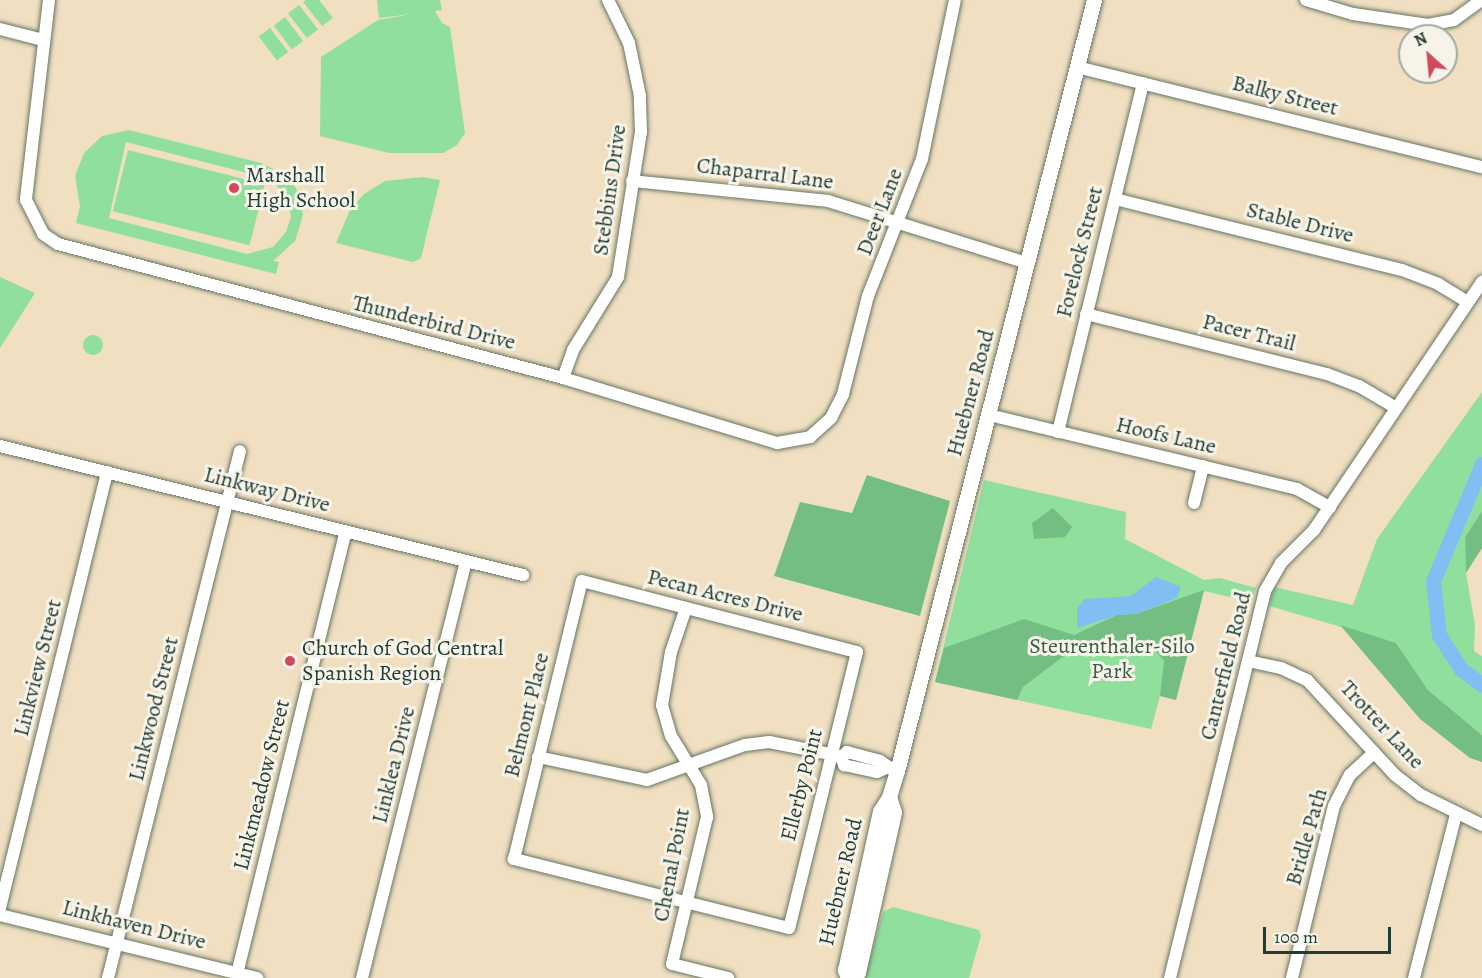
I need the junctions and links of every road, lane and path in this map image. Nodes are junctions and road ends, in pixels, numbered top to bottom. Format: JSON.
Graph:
{"nodes":[{"id":1,"x":49,"y":0,"type":"edge"},
{"id":2,"x":608,"y":0,"type":"edge"},
{"id":3,"x":955,"y":0,"type":"edge"},
{"id":4,"x":1094,"y":0,"type":"edge"},
{"id":5,"x":1306,"y":0,"type":"edge"},
{"id":6,"x":1482,"y":0,"type":"edge"},
{"id":7,"x":0,"y":29,"type":"edge"},
{"id":8,"x":44,"y":40,"type":"junction"},
{"id":9,"x":1077,"y":67,"type":"junction"},
{"id":10,"x":1143,"y":83,"type":"junction"},
{"id":11,"x":1482,"y":166,"type":"edge"},
{"id":12,"x":632,"y":181,"type":"junction"},
{"id":13,"x":1115,"y":199,"type":"junction"},
{"id":14,"x":898,"y":225,"type":"junction"},
{"id":15,"x":1027,"y":263,"type":"junction"},
{"id":16,"x":1482,"y":282,"type":"edge"},
{"id":17,"x":1468,"y":302,"type":"junction"},
{"id":18,"x":1086,"y":314,"type":"junction"},
{"id":19,"x":563,"y":378,"type":"junction"},
{"id":20,"x":1396,"y":408,"type":"junction"},
{"id":21,"x":989,"y":415,"type":"junction"},
{"id":22,"x":820,"y":429,"type":"joint"},
{"id":23,"x":1058,"y":432,"type":"junction"},
{"id":24,"x":0,"y":446,"type":"edge"},
{"id":25,"x":240,"y":451,"type":"dead end"},
{"id":26,"x":1203,"y":466,"type":"junction"},
{"id":27,"x":107,"y":472,"type":"junction"},
{"id":28,"x":227,"y":502,"type":"junction"},
{"id":29,"x":1194,"y":503,"type":"dead end"},
{"id":30,"x":1330,"y":507,"type":"junction"},
{"id":31,"x":346,"y":531,"type":"junction"},
{"id":32,"x":466,"y":562,"type":"junction"},
{"id":33,"x":523,"y":575,"type":"dead end"},
{"id":34,"x":582,"y":581,"type":"joint"},
{"id":35,"x":686,"y":608,"type":"junction"},
{"id":36,"x":857,"y":652,"type":"joint"},
{"id":37,"x":1248,"y":661,"type":"junction"},
{"id":38,"x":1374,"y":753,"type":"junction"},
{"id":39,"x":836,"y":756,"type":"junction"},
{"id":40,"x":538,"y":757,"type":"junction"},
{"id":41,"x":691,"y":766,"type":"junction"},
{"id":42,"x":892,"y":770,"type":"junction"},
{"id":43,"x":889,"y":798,"type":"junction"},
{"id":44,"x":1456,"y":814,"type":"junction"},
{"id":45,"x":1482,"y":825,"type":"edge"},
{"id":46,"x":687,"y":903,"type":"junction"},
{"id":47,"x":0,"y":908,"type":"edge"},
{"id":48,"x":0,"y":915,"type":"edge"},
{"id":49,"x":117,"y":942,"type":"junction"},
{"id":50,"x":236,"y":975,"type":"edge"},
{"id":51,"x":108,"y":978,"type":"edge"},
{"id":52,"x":257,"y":978,"type":"edge"},
{"id":53,"x":362,"y":978,"type":"edge"},
{"id":54,"x":728,"y":978,"type":"edge"},
{"id":55,"x":848,"y":978,"type":"edge"},
{"id":56,"x":853,"y":978,"type":"edge"},
{"id":57,"x":1170,"y":978,"type":"edge"},
{"id":58,"x":1292,"y":978,"type":"edge"},
{"id":59,"x":1414,"y":978,"type":"edge"}],
"edges":[{"from":1,"to":8,"type":"street"},
{"from":2,"to":12,"type":"street","name":"Stebbins Drive"},
{"from":3,"to":14,"type":"street","name":"Deer Lane"},
{"from":4,"to":9,"type":"main road","name":"Huebner Road"},
{"from":5,"to":6,"type":"street"},
{"from":7,"to":8,"type":"street"},
{"from":8,"to":19,"type":"street","name":"Thunderbird Drive"},
{"from":9,"to":10,"type":"street","name":"Balky Street"},
{"from":9,"to":15,"type":"main road","name":"Huebner Road"},
{"from":10,"to":11,"type":"street","name":"Balky Street"},
{"from":10,"to":13,"type":"street","name":"Forelock Street"},
{"from":12,"to":14,"type":"street","name":"Chaparral Lane"},
{"from":12,"to":19,"type":"street","name":"Stebbins Drive"},
{"from":13,"to":17,"type":"street","name":"Stable Drive"},
{"from":13,"to":18,"type":"street","name":"Forelock Street"},
{"from":14,"to":15,"type":"street","name":"Chaparral Lane"},
{"from":14,"to":22,"type":"street","name":"Deer Lane"},
{"from":15,"to":21,"type":"main road","name":"Huebner Road"},
{"from":16,"to":17,"type":"street","name":"Canterfield Road"},
{"from":17,"to":20,"type":"street","name":"Canterfield Road"},
{"from":18,"to":20,"type":"street","name":"Pacer Trail"},
{"from":18,"to":23,"type":"street","name":"Forelock Street"},
{"from":19,"to":22,"type":"street","name":"Thunderbird Drive"},
{"from":20,"to":30,"type":"street","name":"Canterfield Road"},
{"from":21,"to":23,"type":"street","name":"Hoofs Lane"},
{"from":21,"to":42,"type":"main road","name":"Huebner Road"},
{"from":23,"to":26,"type":"street","name":"Hoofs Lane"},
{"from":24,"to":27,"type":"street","name":"Linkway Drive"},
{"from":25,"to":28,"type":"street","name":"Linkwood Street"},
{"from":26,"to":29,"type":"street"},
{"from":26,"to":30,"type":"street","name":"Hoofs Lane"},
{"from":27,"to":28,"type":"street","name":"Linkway Drive"},
{"from":27,"to":47,"type":"street","name":"Linkview Street"},
{"from":28,"to":31,"type":"street","name":"Linkway Drive"},
{"from":28,"to":49,"type":"street","name":"Linkwood Street"},
{"from":30,"to":37,"type":"street","name":"Canterfield Road"},
{"from":31,"to":32,"type":"street","name":"Linkway Drive"},
{"from":31,"to":50,"type":"street","name":"Linkmeadow Street"},
{"from":32,"to":33,"type":"street","name":"Linkway Drive"},
{"from":32,"to":53,"type":"street","name":"Linklea Drive"},
{"from":34,"to":35,"type":"street","name":"Pecan Acres Drive"},
{"from":34,"to":40,"type":"street","name":"Belmont Place"},
{"from":35,"to":36,"type":"street","name":"Pecan Acres Drive"},
{"from":35,"to":41,"type":"street","name":"Chenal Point"},
{"from":36,"to":39,"type":"street","name":"Ellerby Point"},
{"from":37,"to":38,"type":"street","name":"Trotter Lane"},
{"from":37,"to":57,"type":"street","name":"Canterfield Road"},
{"from":38,"to":44,"type":"street","name":"Trotter Lane"},
{"from":38,"to":58,"type":"street","name":"Bridle Path"},
{"from":39,"to":41,"type":"street"},
{"from":39,"to":42,"type":"street"},
{"from":39,"to":46,"type":"street","name":"Ellerby Point"},
{"from":40,"to":41,"type":"street"},
{"from":40,"to":46,"type":"street","name":"Belmont Place"},
{"from":41,"to":46,"type":"street","name":"Chenal Point"},
{"from":42,"to":43,"type":"main road","name":"Huebner Road"},
{"from":43,"to":55,"type":"main road","name":"Huebner Road"},
{"from":43,"to":56,"type":"main road","name":"Huebner Road"},
{"from":44,"to":45,"type":"street","name":"Trotter Lane"},
{"from":44,"to":59,"type":"street"},
{"from":46,"to":54,"type":"street","name":"Chenal Point"},
{"from":48,"to":49,"type":"street","name":"Linkhaven Drive"},
{"from":49,"to":50,"type":"street","name":"Linkhaven Drive"},
{"from":49,"to":51,"type":"street","name":"Linkwood Street"},
{"from":50,"to":52,"type":"street","name":"Linkhaven Drive"}]}
